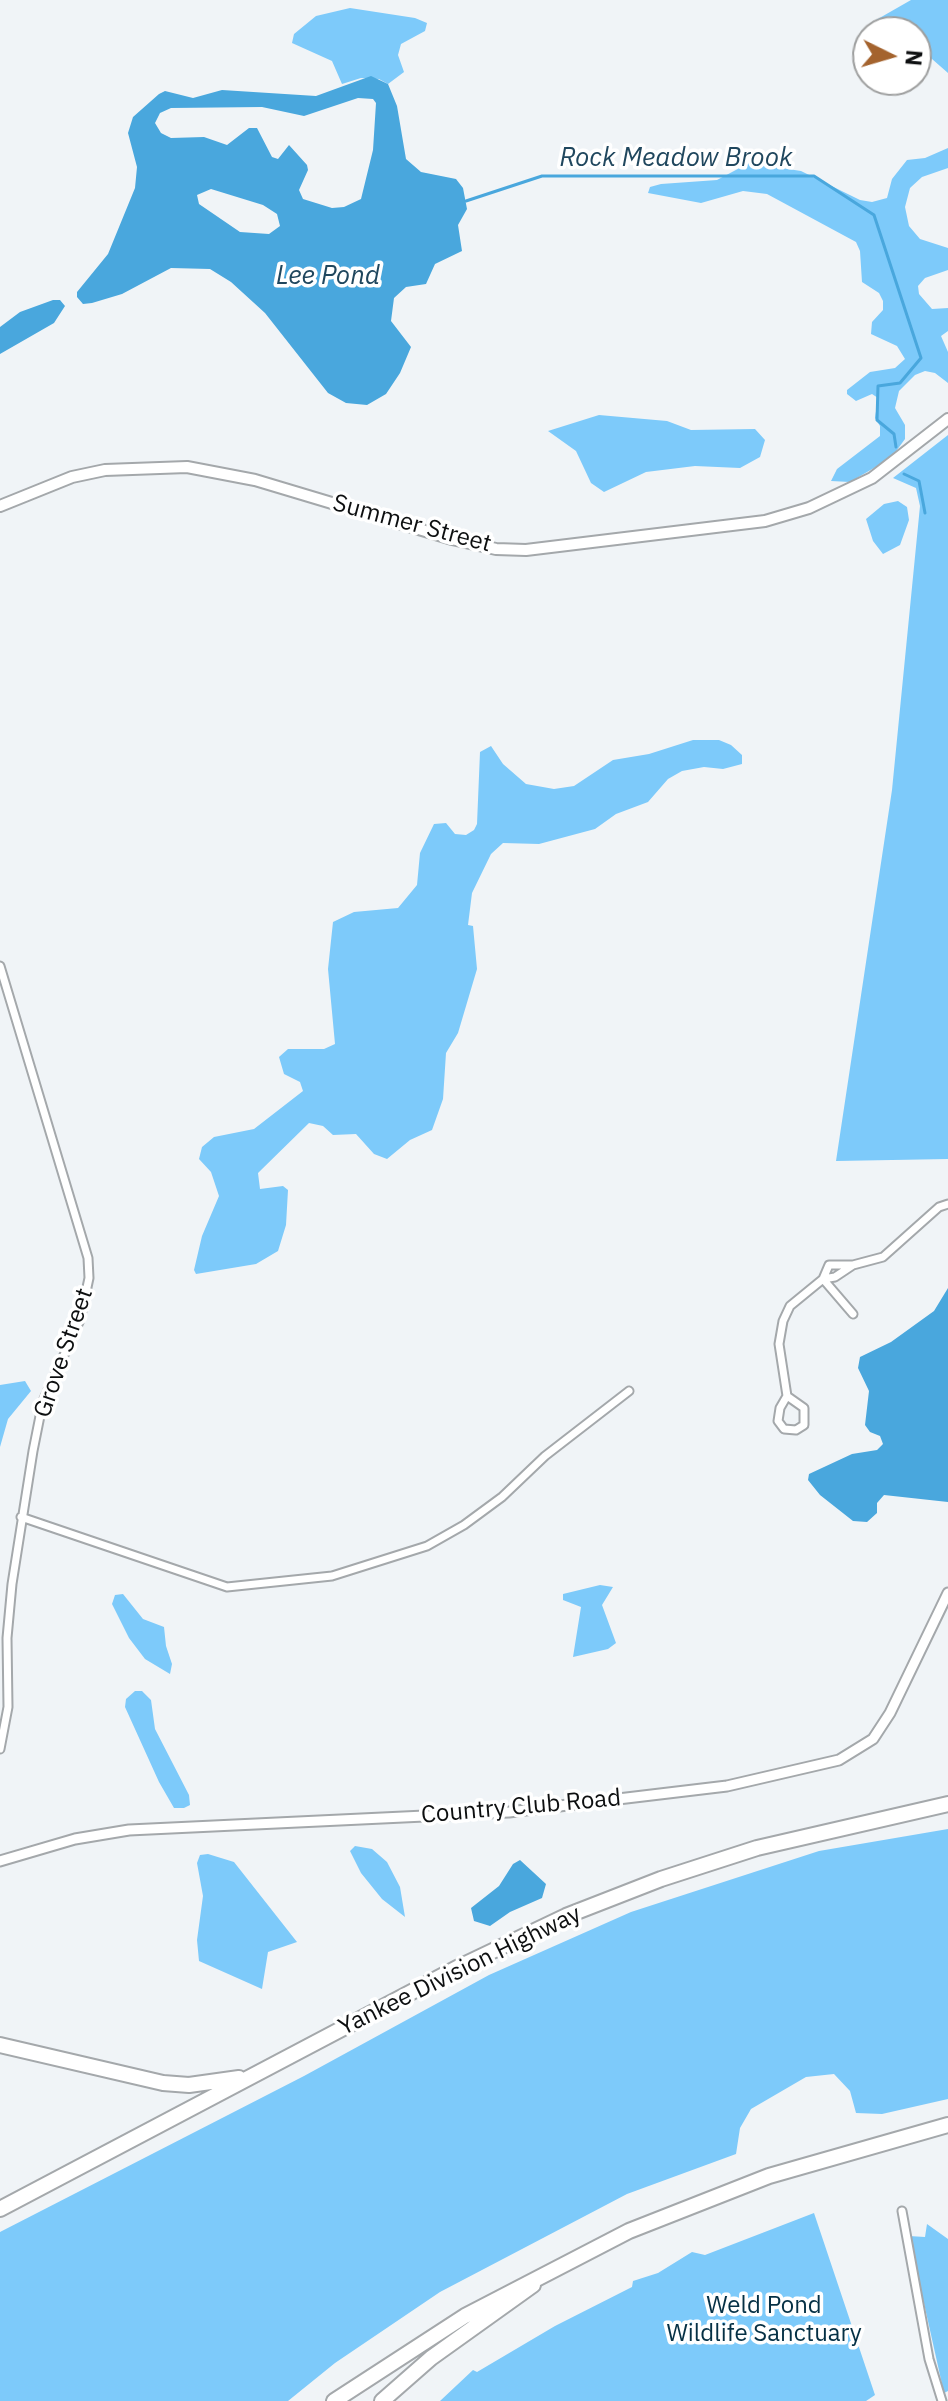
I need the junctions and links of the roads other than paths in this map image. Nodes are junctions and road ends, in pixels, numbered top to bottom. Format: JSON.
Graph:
{"nodes":[{"id":1,"x":948,"y":419,"type":"edge"},
{"id":2,"x":0,"y":506,"type":"edge"},
{"id":3,"x":0,"y":966,"type":"edge"},
{"id":4,"x":948,"y":1204,"type":"edge"},
{"id":5,"x":853,"y":1265,"type":"junction"},
{"id":6,"x":823,"y":1279,"type":"junction"},
{"id":7,"x":853,"y":1314,"type":"dead end"},
{"id":8,"x":629,"y":1391,"type":"dead end"},
{"id":9,"x":787,"y":1396,"type":"junction"},
{"id":10,"x":21,"y":1517,"type":"junction"},
{"id":11,"x":948,"y":1593,"type":"edge"},
{"id":12,"x":0,"y":1749,"type":"edge"},
{"id":13,"x":948,"y":1804,"type":"edge"},
{"id":14,"x":0,"y":1861,"type":"edge"},
{"id":15,"x":0,"y":2045,"type":"edge"},
{"id":16,"x":251,"y":2077,"type":"junction"},
{"id":17,"x":948,"y":2125,"type":"edge"},
{"id":18,"x":0,"y":2209,"type":"edge"},
{"id":19,"x":902,"y":2211,"type":"dead end"},
{"id":20,"x":555,"y":2267,"type":"junction"},
{"id":21,"x":334,"y":2401,"type":"edge"},
{"id":22,"x":382,"y":2401,"type":"edge"},
{"id":23,"x":942,"y":2401,"type":"edge"}],
"edges":[{"from":1,"to":2,"type":"main road","name":"Summer Street"},
{"from":3,"to":10,"type":"street","name":"Grove Street"},
{"from":4,"to":5,"type":"street"},
{"from":5,"to":6,"type":"street"},
{"from":5,"to":6,"type":"street"},
{"from":6,"to":7,"type":"street"},
{"from":6,"to":9,"type":"street"},
{"from":8,"to":10,"type":"street"},
{"from":9,"to":9,"type":"street"},
{"from":10,"to":12,"type":"street","name":"Grove Street"},
{"from":11,"to":14,"type":"street","name":"Country Club Road"},
{"from":13,"to":16,"type":"highway","name":"Yankee Division Highway"},
{"from":15,"to":16,"type":"highway"},
{"from":16,"to":18,"type":"highway","name":"Yankee Division Highway"},
{"from":17,"to":20,"type":"highway"},
{"from":19,"to":23,"type":"street"},
{"from":20,"to":21,"type":"highway"},
{"from":20,"to":22,"type":"highway"}]}
